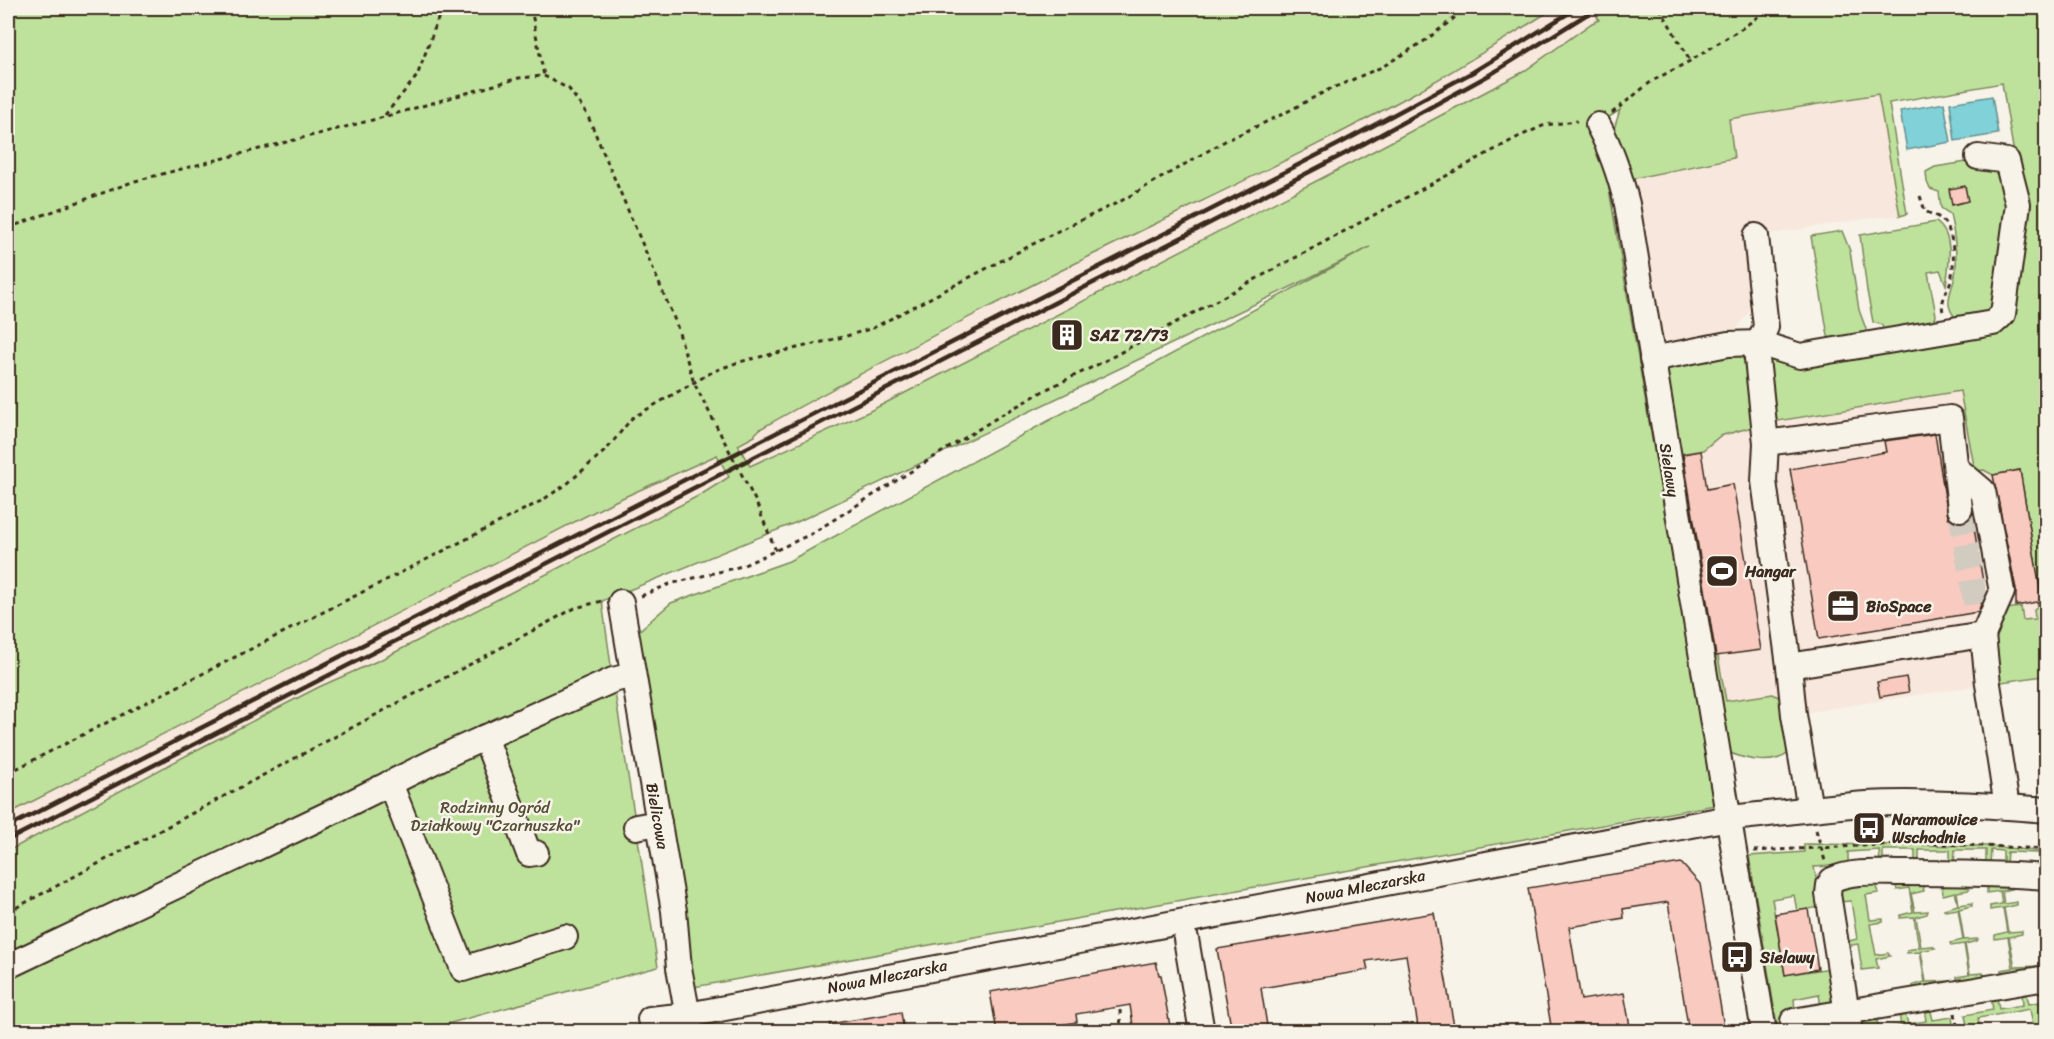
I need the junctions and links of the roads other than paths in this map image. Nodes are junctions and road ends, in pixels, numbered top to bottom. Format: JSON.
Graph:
{"nodes":[{"id":1,"x":1598,"y":125,"type":"road end"},
{"id":2,"x":1978,"y":157,"type":"dead end"},
{"id":3,"x":1756,"y":236,"type":"dead end"},
{"id":4,"x":1742,"y":339,"type":"junction"},
{"id":5,"x":1652,"y":359,"type":"junction"},
{"id":6,"x":1766,"y":443,"type":"junction"},
{"id":7,"x":1957,"y":469,"type":"junction"},
{"id":8,"x":1960,"y":509,"type":"tunnel mouth"},
{"id":9,"x":621,"y":602,"type":"road end"},
{"id":10,"x":1980,"y":623,"type":"junction"},
{"id":11,"x":1789,"y":666,"type":"junction"},
{"id":12,"x":633,"y":675,"type":"junction"},
{"id":13,"x":485,"y":737,"type":"junction"},
{"id":14,"x":390,"y":783,"type":"junction"},
{"id":15,"x":2007,"y":807,"type":"junction"},
{"id":16,"x":1810,"y":809,"type":"junction"},
{"id":17,"x":2046,"y":810,"type":"edge"},
{"id":18,"x":1729,"y":818,"type":"junction"},
{"id":19,"x":536,"y":853,"type":"dead end"},
{"id":20,"x":2046,"y":877,"type":"edge"},
{"id":21,"x":565,"y":937,"type":"dead end"},
{"id":22,"x":1186,"y":939,"type":"dead end"},
{"id":23,"x":8,"y":966,"type":"edge"},
{"id":24,"x":2046,"y":978,"type":"edge"},
{"id":25,"x":650,"y":1019,"type":"dead end"},
{"id":26,"x":1793,"y":1022,"type":"dead end"},
{"id":27,"x":1848,"y":1022,"type":"edge"},
{"id":28,"x":689,"y":1023,"type":"edge"},
{"id":29,"x":1202,"y":1032,"type":"edge"},
{"id":30,"x":1764,"y":1032,"type":"edge"}],
"edges":[{"from":1,"to":5,"type":"street","name":"Sielawy"},
{"from":2,"to":4,"type":"street"},
{"from":3,"to":4,"type":"street"},
{"from":4,"to":5,"type":"street"},
{"from":4,"to":6,"type":"street"},
{"from":5,"to":18,"type":"street","name":"Sielawy"},
{"from":6,"to":7,"type":"street"},
{"from":6,"to":11,"type":"street"},
{"from":7,"to":8,"type":"street"},
{"from":7,"to":10,"type":"street"},
{"from":9,"to":12,"type":"street","name":"Bielicowa"},
{"from":10,"to":11,"type":"street"},
{"from":10,"to":15,"type":"street"},
{"from":11,"to":16,"type":"street"},
{"from":12,"to":13,"type":"street"},
{"from":12,"to":28,"type":"street","name":"Bielicowa"},
{"from":13,"to":14,"type":"street"},
{"from":13,"to":19,"type":"street"},
{"from":14,"to":21,"type":"street"},
{"from":14,"to":23,"type":"street"},
{"from":15,"to":16,"type":"street","name":"Nowa Mleczarska"},
{"from":15,"to":17,"type":"street","name":"Nowa Mleczarska"},
{"from":16,"to":18,"type":"street","name":"Nowa Mleczarska"},
{"from":18,"to":28,"type":"street","name":"Nowa Mleczarska"},
{"from":18,"to":30,"type":"street","name":"Sielawy"},
{"from":20,"to":27,"type":"street"},
{"from":22,"to":29,"type":"street"},
{"from":24,"to":27,"type":"street"},
{"from":25,"to":28,"type":"street","name":"Nowa Mleczarska"},
{"from":26,"to":27,"type":"street"}]}
